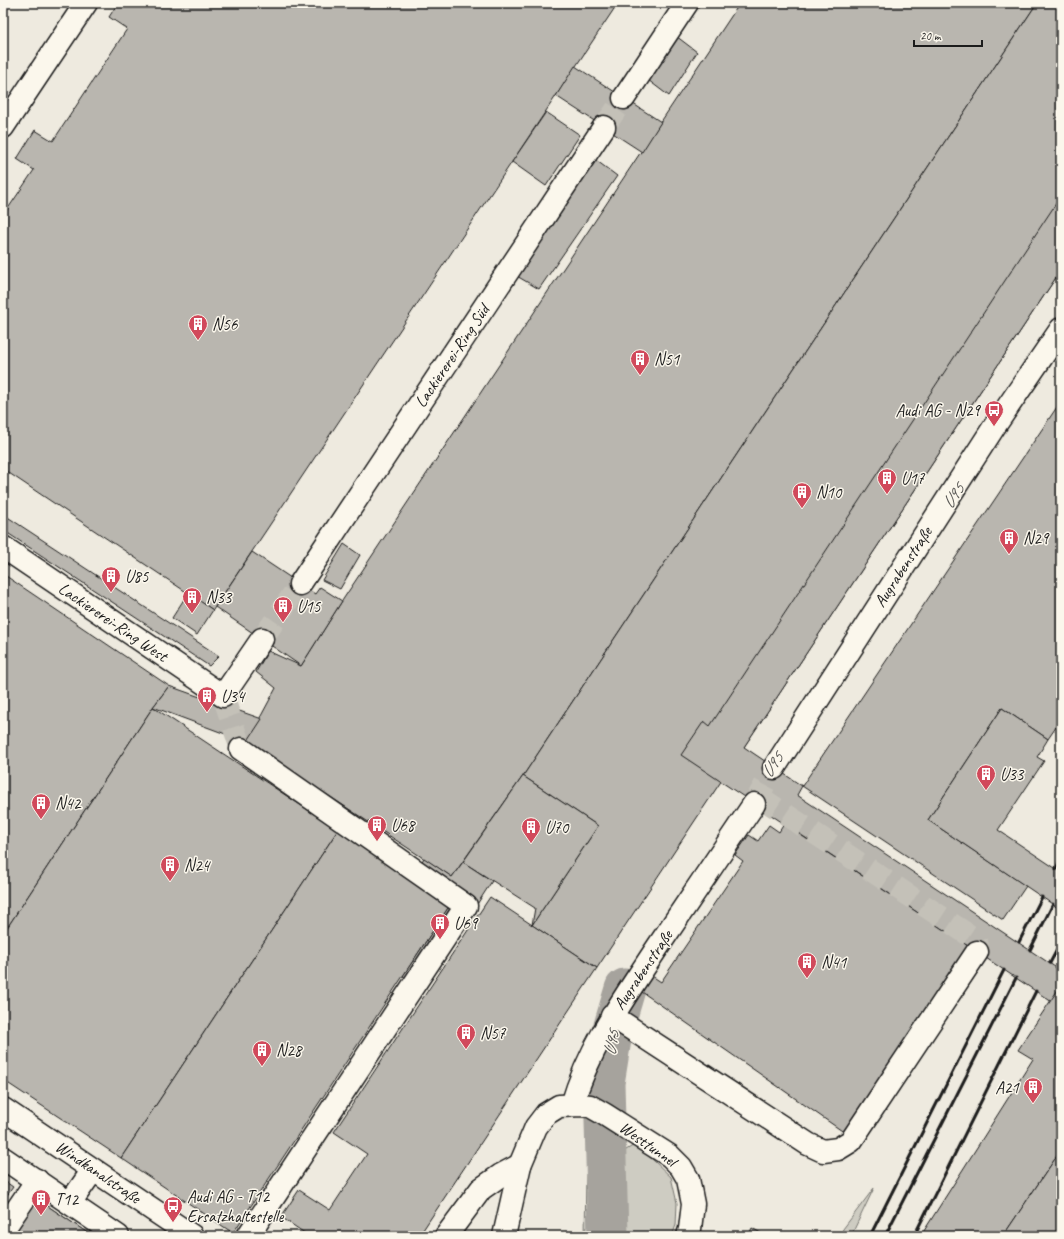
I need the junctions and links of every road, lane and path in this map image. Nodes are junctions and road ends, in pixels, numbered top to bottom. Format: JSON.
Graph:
{"nodes":[{"id":1,"x":86,"y":3,"type":"edge"},
{"id":2,"x":687,"y":3,"type":"edge"},
{"id":3,"x":624,"y":98,"type":"tunnel mouth"},
{"id":4,"x":3,"y":127,"type":"edge"},
{"id":5,"x":604,"y":127,"type":"tunnel mouth"},
{"id":6,"x":1061,"y":329,"type":"edge"},
{"id":7,"x":3,"y":547,"type":"edge"},
{"id":8,"x":300,"y":584,"type":"tunnel mouth"},
{"id":9,"x":262,"y":639,"type":"tunnel mouth"},
{"id":10,"x":241,"y":749,"type":"tunnel mouth"},
{"id":11,"x":774,"y":768,"type":"tunnel mouth"},
{"id":12,"x":754,"y":804,"type":"tunnel mouth"},
{"id":13,"x":977,"y":952,"type":"dead end"},
{"id":14,"x":612,"y":1016,"type":"junction"},
{"id":15,"x":572,"y":1105,"type":"junction"},
{"id":16,"x":3,"y":1109,"type":"edge"},
{"id":17,"x":3,"y":1158,"type":"edge"},
{"id":18,"x":520,"y":1165,"type":"junction"},
{"id":19,"x":93,"y":1170,"type":"junction"},
{"id":20,"x":37,"y":1180,"type":"junction"},
{"id":21,"x":70,"y":1203,"type":"junction"},
{"id":22,"x":3,"y":1230,"type":"edge"},
{"id":23,"x":118,"y":1236,"type":"edge"},
{"id":24,"x":192,"y":1236,"type":"edge"},
{"id":25,"x":248,"y":1236,"type":"edge"},
{"id":26,"x":446,"y":1236,"type":"edge"},
{"id":27,"x":504,"y":1236,"type":"edge"},
{"id":28,"x":688,"y":1236,"type":"edge"}],
"edges":[{"from":1,"to":4,"type":"lane"},
{"from":2,"to":3,"type":"lane"},
{"from":5,"to":8,"type":"lane","name":"Lackiererei-Ring Süd"},
{"from":6,"to":11,"type":"lane","name":"Augrabenstraße"},
{"from":7,"to":9,"type":"lane","name":"Lackiererei-Ring West"},
{"from":10,"to":25,"type":"lane"},
{"from":12,"to":14,"type":"lane","name":"Augrabenstraße"},
{"from":13,"to":14,"type":"lane"},
{"from":14,"to":15,"type":"lane","name":"Augrabenstraße"},
{"from":15,"to":18,"type":"lane"},
{"from":15,"to":28,"type":"lane","name":"Westtunnel"},
{"from":16,"to":19,"type":"lane","name":"Windkanalstraße"},
{"from":17,"to":20,"type":"lane"},
{"from":18,"to":26,"type":"lane"},
{"from":18,"to":27,"type":"lane"},
{"from":19,"to":21,"type":"lane"},
{"from":19,"to":24,"type":"lane","name":"Windkanalstraße"},
{"from":20,"to":21,"type":"lane"},
{"from":20,"to":22,"type":"lane"},
{"from":21,"to":23,"type":"lane"}]}
